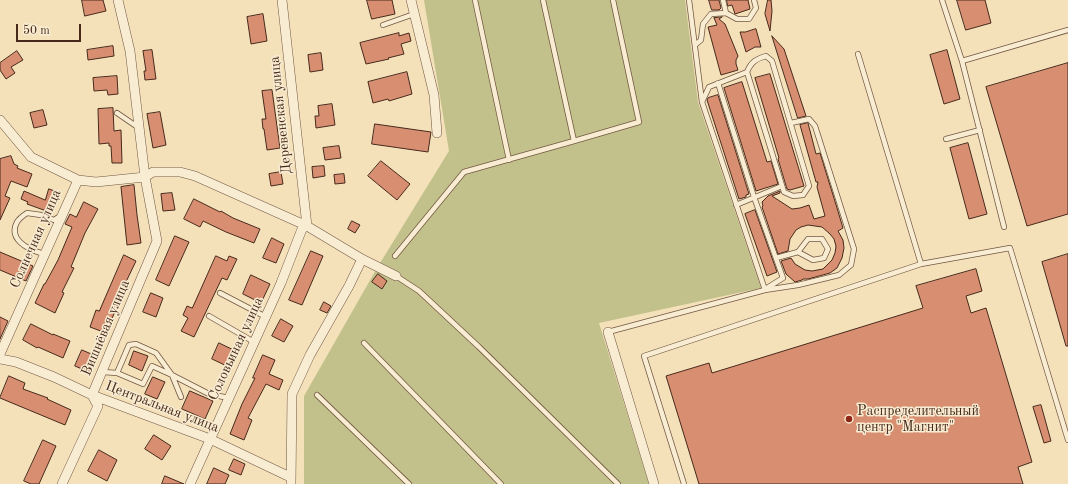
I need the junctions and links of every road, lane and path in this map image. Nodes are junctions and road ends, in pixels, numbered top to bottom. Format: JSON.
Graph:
{"nodes":[{"id":1,"x":118,"y":0,"type":"edge"},
{"id":2,"x":282,"y":0,"type":"edge"},
{"id":3,"x":411,"y":0,"type":"edge"},
{"id":4,"x":475,"y":0,"type":"edge"},
{"id":5,"x":543,"y":0,"type":"edge"},
{"id":6,"x":613,"y":0,"type":"edge"},
{"id":7,"x":689,"y":0,"type":"edge"},
{"id":8,"x":723,"y":0,"type":"edge"},
{"id":9,"x":754,"y":0,"type":"edge"},
{"id":10,"x":942,"y":0,"type":"edge"},
{"id":11,"x":726,"y":13,"type":"junction"},
{"id":12,"x":414,"y":14,"type":"junction"},
{"id":13,"x":383,"y":26,"type":"dead end"},
{"id":14,"x":1068,"y":30,"type":"edge"},
{"id":15,"x":695,"y":45,"type":"junction"},
{"id":16,"x":858,"y":54,"type":"dead end"},
{"id":17,"x":962,"y":61,"type":"junction"},
{"id":18,"x":747,"y":72,"type":"junction"},
{"id":19,"x":718,"y":83,"type":"junction"},
{"id":20,"x":702,"y":102,"type":"junction"},
{"id":21,"x":117,"y":113,"type":"dead end"},
{"id":22,"x":0,"y":120,"type":"edge"},
{"id":23,"x":791,"y":123,"type":"junction"},
{"id":24,"x":139,"y":128,"type":"junction"},
{"id":25,"x":980,"y":130,"type":"junction"},
{"id":26,"x":437,"y":133,"type":"dead end"},
{"id":27,"x":946,"y":139,"type":"dead end"},
{"id":28,"x":574,"y":141,"type":"junction"},
{"id":29,"x":509,"y":160,"type":"junction"},
{"id":30,"x":145,"y":177,"type":"junction"},
{"id":31,"x":78,"y":180,"type":"junction"},
{"id":32,"x":782,"y":186,"type":"junction"},
{"id":33,"x":754,"y":197,"type":"junction"},
{"id":34,"x":736,"y":205,"type":"junction"},
{"id":35,"x":63,"y":214,"type":"junction"},
{"id":36,"x":307,"y":226,"type":"junction"},
{"id":37,"x":1004,"y":227,"type":"dead end"},
{"id":38,"x":798,"y":252,"type":"junction"},
{"id":39,"x":394,"y":256,"type":"dead end"},
{"id":40,"x":43,"y":258,"type":"junction"},
{"id":41,"x":776,"y":258,"type":"junction"},
{"id":42,"x":362,"y":259,"type":"junction"},
{"id":43,"x":921,"y":264,"type":"junction"},
{"id":44,"x":396,"y":276,"type":"joint"},
{"id":45,"x":765,"y":290,"type":"junction"},
{"id":46,"x":220,"y":293,"type":"dead end"},
{"id":47,"x":209,"y":316,"type":"dead end"},
{"id":48,"x":266,"y":317,"type":"junction"},
{"id":49,"x":608,"y":332,"type":"joint"},
{"id":50,"x":254,"y":342,"type":"junction"},
{"id":51,"x":364,"y":343,"type":"dead end"},
{"id":52,"x":0,"y":354,"type":"edge"},
{"id":53,"x":0,"y":359,"type":"edge"},
{"id":54,"x":103,"y":372,"type":"junction"},
{"id":55,"x":116,"y":373,"type":"junction"},
{"id":56,"x":172,"y":375,"type":"junction"},
{"id":57,"x":92,"y":395,"type":"junction"},
{"id":58,"x":317,"y":395,"type":"dead end"},
{"id":59,"x":181,"y":398,"type":"dead end"},
{"id":60,"x":228,"y":398,"type":"junction"},
{"id":61,"x":210,"y":439,"type":"junction"},
{"id":62,"x":1068,"y":440,"type":"edge"},
{"id":63,"x":290,"y":480,"type":"edge"},
{"id":64,"x":62,"y":484,"type":"edge"},
{"id":65,"x":190,"y":484,"type":"edge"},
{"id":66,"x":409,"y":484,"type":"edge"},
{"id":67,"x":501,"y":484,"type":"edge"},
{"id":68,"x":618,"y":484,"type":"edge"},
{"id":69,"x":654,"y":484,"type":"edge"},
{"id":70,"x":684,"y":484,"type":"edge"}],
"edges":[{"from":1,"to":24,"type":"street"},
{"from":2,"to":36,"type":"street","name":"Деревенская улица"},
{"from":3,"to":12,"type":"street"},
{"from":4,"to":29,"type":"lane"},
{"from":5,"to":28,"type":"lane"},
{"from":6,"to":28,"type":"lane"},
{"from":7,"to":15,"type":"lane"},
{"from":8,"to":11,"type":"lane"},
{"from":9,"to":11,"type":"lane"},
{"from":10,"to":17,"type":"lane"},
{"from":11,"to":15,"type":"lane"},
{"from":12,"to":13,"type":"lane"},
{"from":12,"to":26,"type":"street"},
{"from":14,"to":17,"type":"lane"},
{"from":15,"to":20,"type":"lane"},
{"from":16,"to":43,"type":"lane"},
{"from":17,"to":25,"type":"lane"},
{"from":18,"to":19,"type":"lane"},
{"from":18,"to":23,"type":"lane"},
{"from":18,"to":32,"type":"lane"},
{"from":19,"to":20,"type":"lane"},
{"from":19,"to":33,"type":"lane"},
{"from":20,"to":34,"type":"lane"},
{"from":21,"to":24,"type":"lane"},
{"from":22,"to":31,"type":"street"},
{"from":23,"to":32,"type":"lane"},
{"from":23,"to":45,"type":"lane"},
{"from":24,"to":30,"type":"street"},
{"from":25,"to":27,"type":"lane"},
{"from":25,"to":37,"type":"lane"},
{"from":28,"to":29,"type":"lane"},
{"from":29,"to":39,"type":"lane"},
{"from":30,"to":31,"type":"street"},
{"from":30,"to":36,"type":"street"},
{"from":30,"to":54,"type":"street","name":"Вишнёвая улица"},
{"from":31,"to":35,"type":"street","name":"Солнечная улица"},
{"from":32,"to":33,"type":"lane"},
{"from":33,"to":34,"type":"lane"},
{"from":33,"to":41,"type":"lane"},
{"from":34,"to":45,"type":"lane"},
{"from":35,"to":40,"type":"street","name":"Солнечная улица"},
{"from":35,"to":40,"type":"lane"},
{"from":36,"to":42,"type":"street"},
{"from":36,"to":48,"type":"street","name":"Соловьиная улица"},
{"from":38,"to":38,"type":"lane"},
{"from":38,"to":41,"type":"lane"},
{"from":40,"to":52,"type":"street","name":"Солнечная улица"},
{"from":41,"to":45,"type":"lane"},
{"from":42,"to":44,"type":"street"},
{"from":42,"to":63,"type":"street"},
{"from":43,"to":62,"type":"lane"},
{"from":43,"to":70,"type":"lane"},
{"from":44,"to":68,"type":"lane"},
{"from":45,"to":49,"type":"lane"},
{"from":46,"to":48,"type":"lane"},
{"from":47,"to":50,"type":"lane"},
{"from":48,"to":50,"type":"street","name":"Соловьиная улица"},
{"from":49,"to":69,"type":"street"},
{"from":50,"to":60,"type":"street","name":"Соловьиная улица"},
{"from":51,"to":67,"type":"lane"},
{"from":53,"to":57,"type":"street","name":"Центральная улица"},
{"from":54,"to":55,"type":"lane"},
{"from":54,"to":57,"type":"street","name":"Вишнёвая улица"},
{"from":55,"to":56,"type":"lane"},
{"from":55,"to":56,"type":"lane"},
{"from":56,"to":59,"type":"lane"},
{"from":56,"to":60,"type":"lane"},
{"from":57,"to":61,"type":"street","name":"Центральная улица"},
{"from":57,"to":64,"type":"street","name":"Вишнёвая улица"},
{"from":58,"to":66,"type":"lane"},
{"from":60,"to":61,"type":"street","name":"Соловьиная улица"},
{"from":61,"to":63,"type":"street","name":"Центральная улица"},
{"from":61,"to":65,"type":"street","name":"Соловьиная улица"}]}
